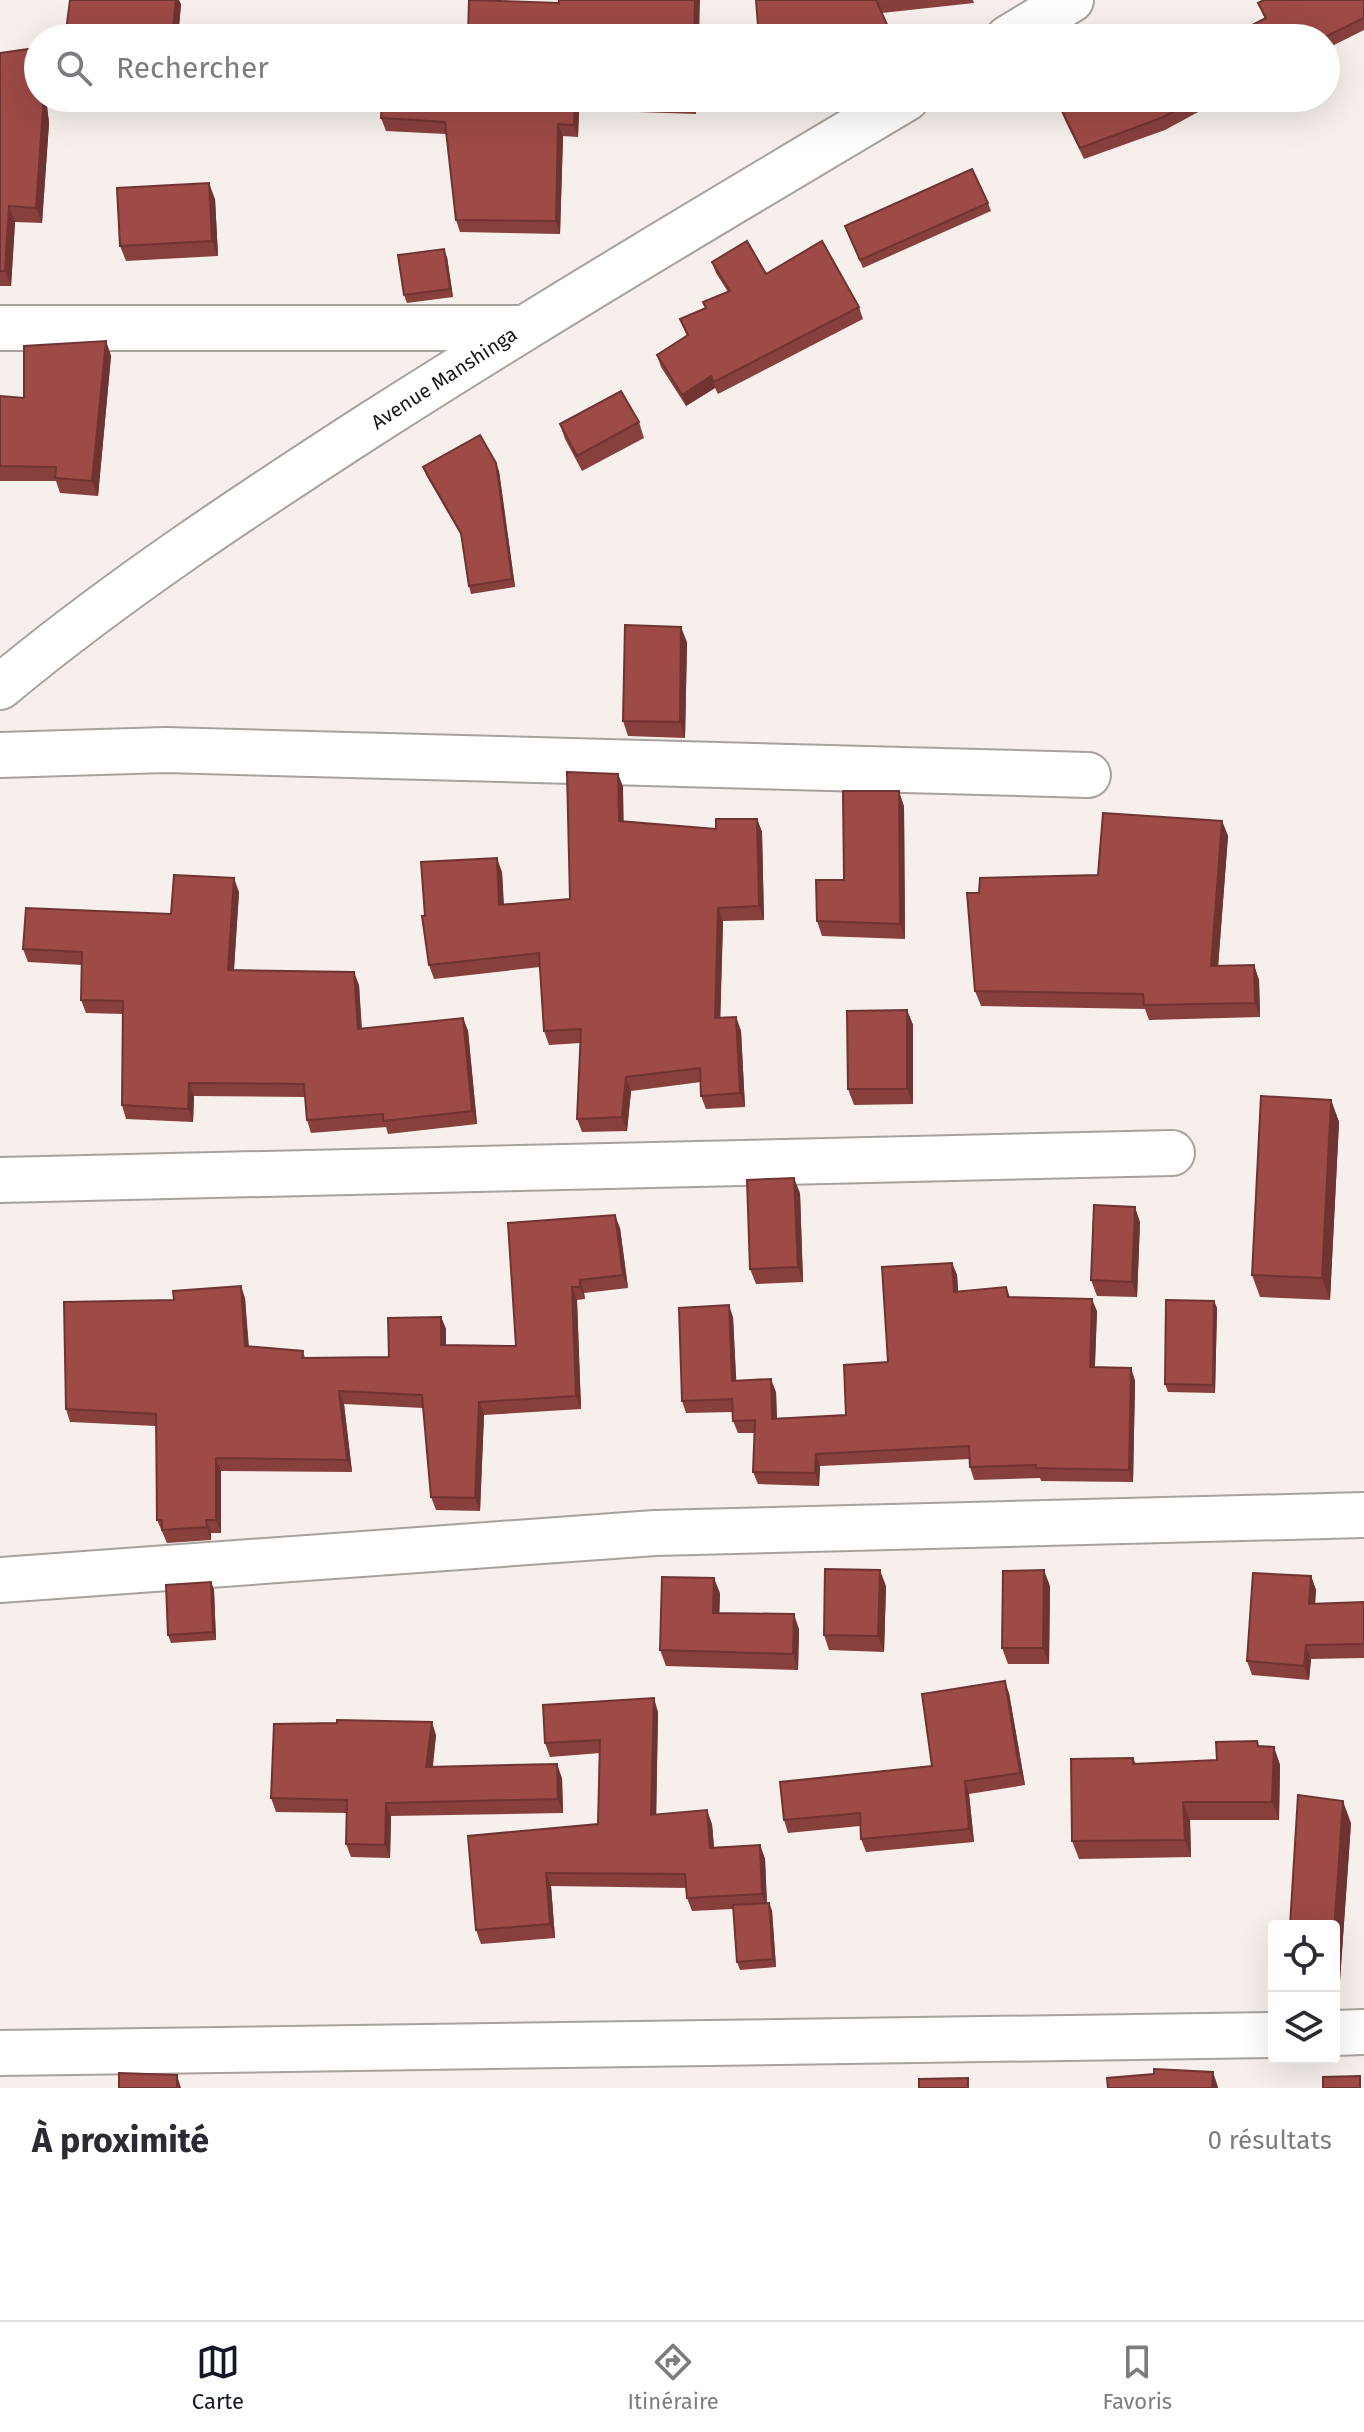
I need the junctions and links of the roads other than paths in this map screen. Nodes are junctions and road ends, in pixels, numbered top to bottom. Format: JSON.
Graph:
{"nodes":[{"id":1,"x":1071,"y":0,"type":"edge"},
{"id":2,"x":1031,"y":24,"type":"edge"},
{"id":3,"x":884,"y":112,"type":"edge"},
{"id":4,"x":0,"y":328,"type":"edge"},
{"id":5,"x":521,"y":328,"type":"junction"},
{"id":6,"x":0,"y":687,"type":"edge"},
{"id":7,"x":0,"y":755,"type":"edge"},
{"id":8,"x":1088,"y":775,"type":"dead end"},
{"id":9,"x":1172,"y":1153,"type":"dead end"},
{"id":10,"x":0,"y":1180,"type":"edge"},
{"id":11,"x":1364,"y":1515,"type":"edge"},
{"id":12,"x":0,"y":1580,"type":"edge"},
{"id":13,"x":1364,"y":2032,"type":"edge"},
{"id":14,"x":1340,"y":2033,"type":"edge"},
{"id":15,"x":1268,"y":2035,"type":"edge"},
{"id":16,"x":0,"y":2053,"type":"edge"}],
"edges":[{"from":1,"to":2,"type":"street"},
{"from":3,"to":5,"type":"street","name":"Avenue Manshinga"},
{"from":4,"to":5,"type":"street"},
{"from":5,"to":6,"type":"street","name":"Avenue Manshinga"},
{"from":7,"to":8,"type":"street"},
{"from":9,"to":10,"type":"street"},
{"from":11,"to":12,"type":"street"},
{"from":13,"to":14,"type":"street"},
{"from":15,"to":16,"type":"street"}]}
